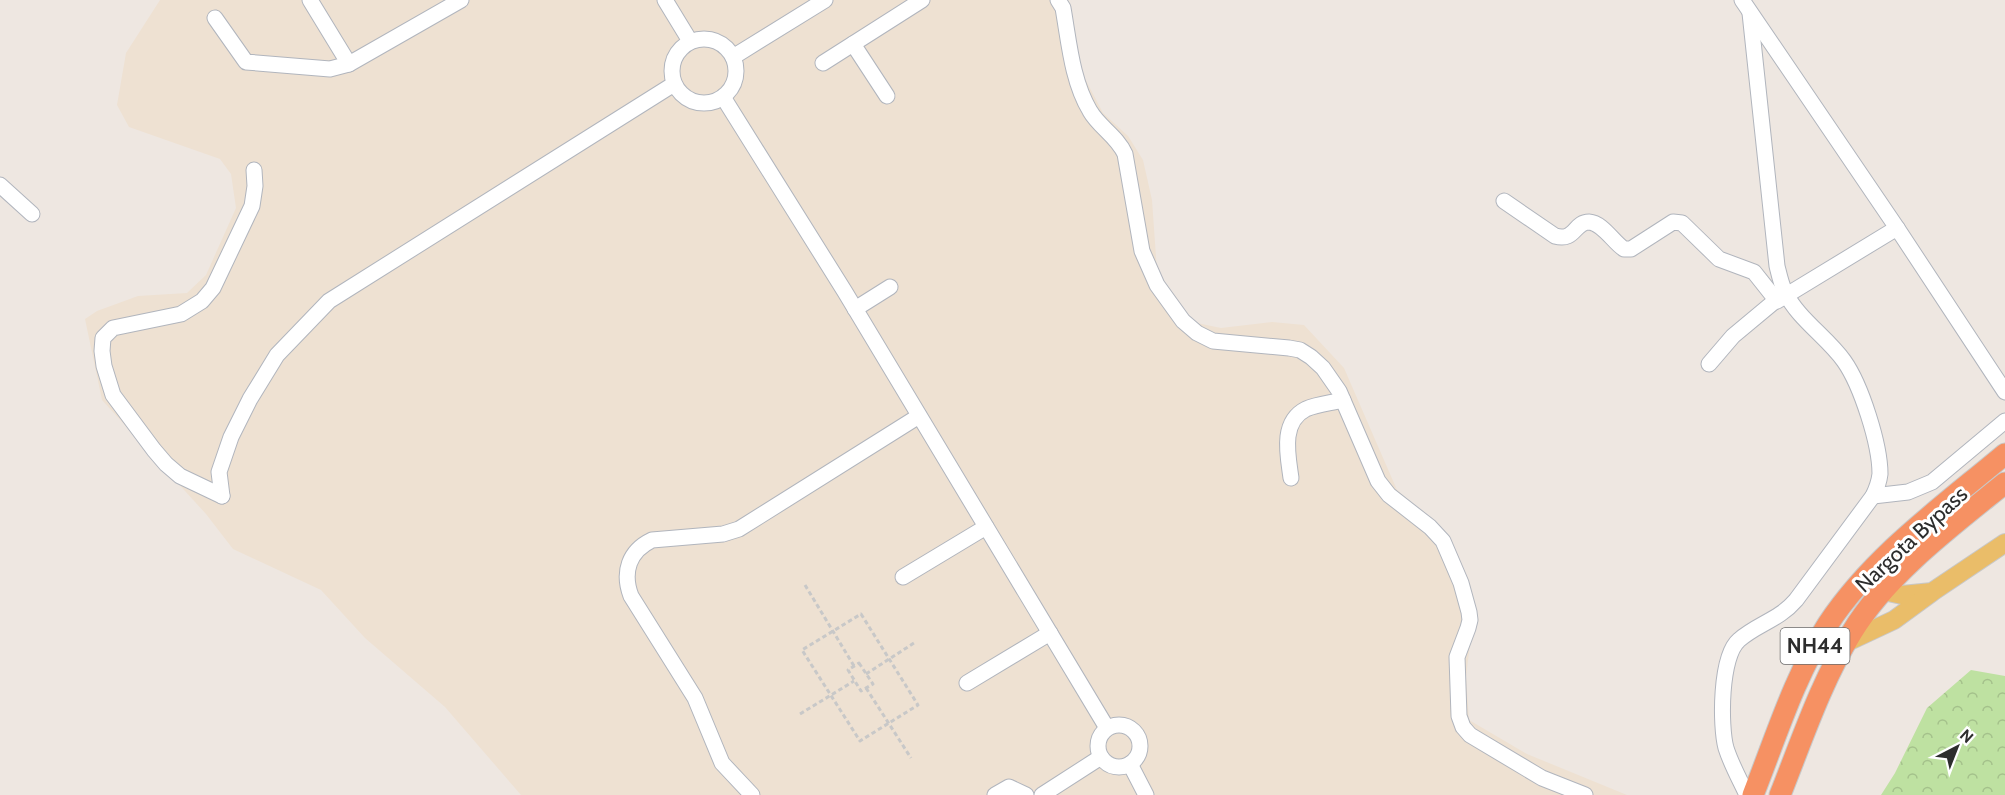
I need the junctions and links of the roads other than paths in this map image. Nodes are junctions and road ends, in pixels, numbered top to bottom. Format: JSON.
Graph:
{"nodes":[{"id":1,"x":310,"y":0,"type":"edge"},
{"id":2,"x":461,"y":0,"type":"edge"},
{"id":3,"x":665,"y":0,"type":"edge"},
{"id":4,"x":825,"y":0,"type":"edge"},
{"id":5,"x":922,"y":0,"type":"edge"},
{"id":6,"x":1058,"y":0,"type":"edge"},
{"id":7,"x":1746,"y":7,"type":"edge"},
{"id":8,"x":215,"y":18,"type":"dead end"},
{"id":9,"x":690,"y":41,"type":"junction"},
{"id":10,"x":853,"y":44,"type":"junction"},
{"id":11,"x":733,"y":57,"type":"junction"},
{"id":12,"x":823,"y":63,"type":"dead end"},
{"id":13,"x":349,"y":64,"type":"junction"},
{"id":14,"x":674,"y":84,"type":"junction"},
{"id":15,"x":887,"y":96,"type":"dead end"},
{"id":16,"x":723,"y":97,"type":"junction"},
{"id":17,"x":254,"y":170,"type":"dead end"},
{"id":18,"x":0,"y":186,"type":"edge"},
{"id":19,"x":1504,"y":201,"type":"dead end"},
{"id":20,"x":32,"y":214,"type":"dead end"},
{"id":21,"x":1897,"y":228,"type":"junction"},
{"id":22,"x":890,"y":287,"type":"dead end"},
{"id":23,"x":1781,"y":298,"type":"junction"},
{"id":24,"x":855,"y":309,"type":"junction"},
{"id":25,"x":1709,"y":364,"type":"dead end"},
{"id":26,"x":2005,"y":392,"type":"edge"},
{"id":27,"x":1343,"y":400,"type":"junction"},
{"id":28,"x":919,"y":417,"type":"junction"},
{"id":29,"x":2005,"y":421,"type":"edge"},
{"id":30,"x":2005,"y":454,"type":"edge"},
{"id":31,"x":1291,"y":478,"type":"dead end"},
{"id":32,"x":2005,"y":483,"type":"edge"},
{"id":33,"x":1874,"y":496,"type":"junction"},
{"id":34,"x":986,"y":527,"type":"junction"},
{"id":35,"x":2005,"y":543,"type":"edge"},
{"id":36,"x":903,"y":577,"type":"dead end"},
{"id":37,"x":1884,"y":591,"type":"junction"},
{"id":38,"x":1932,"y":592,"type":"junction"},
{"id":39,"x":1050,"y":633,"type":"junction"},
{"id":40,"x":1845,"y":643,"type":"junction"},
{"id":41,"x":968,"y":683,"type":"dead end"},
{"id":42,"x":1107,"y":728,"type":"junction"},
{"id":43,"x":1101,"y":758,"type":"junction"},
{"id":44,"x":1130,"y":764,"type":"junction"},
{"id":45,"x":752,"y":795,"type":"edge"},
{"id":46,"x":995,"y":795,"type":"edge"},
{"id":47,"x":1026,"y":795,"type":"edge"},
{"id":48,"x":1042,"y":795,"type":"edge"},
{"id":49,"x":1146,"y":795,"type":"edge"},
{"id":50,"x":1586,"y":795,"type":"edge"},
{"id":51,"x":1747,"y":795,"type":"edge"},
{"id":52,"x":1753,"y":795,"type":"edge"},
{"id":53,"x":1780,"y":795,"type":"edge"}],
"edges":[{"from":1,"to":13,"type":"street"},
{"from":2,"to":13,"type":"street"},
{"from":3,"to":9,"type":"street"},
{"from":4,"to":11,"type":"street"},
{"from":5,"to":10,"type":"street"},
{"from":6,"to":27,"type":"street"},
{"from":7,"to":21,"type":"street"},
{"from":7,"to":23,"type":"street"},
{"from":8,"to":13,"type":"street"},
{"from":9,"to":11,"type":"street"},
{"from":9,"to":14,"type":"street"},
{"from":10,"to":12,"type":"street"},
{"from":10,"to":15,"type":"street"},
{"from":11,"to":16,"type":"street"},
{"from":14,"to":16,"type":"street"},
{"from":14,"to":17,"type":"street"},
{"from":16,"to":24,"type":"street"},
{"from":18,"to":20,"type":"street"},
{"from":19,"to":23,"type":"street"},
{"from":21,"to":23,"type":"street"},
{"from":21,"to":26,"type":"street"},
{"from":22,"to":24,"type":"street"},
{"from":23,"to":25,"type":"street"},
{"from":23,"to":33,"type":"street"},
{"from":24,"to":28,"type":"street"},
{"from":27,"to":31,"type":"street"},
{"from":27,"to":50,"type":"street"},
{"from":28,"to":34,"type":"street"},
{"from":28,"to":45,"type":"street"},
{"from":29,"to":33,"type":"street"},
{"from":30,"to":52,"type":"highway","name":"Nargota Bypass","number":"NH44"},
{"from":32,"to":37,"type":"highway","name":"Nargota Bypass","number":"NH44"},
{"from":33,"to":51,"type":"street"},
{"from":34,"to":36,"type":"street"},
{"from":34,"to":39,"type":"street"},
{"from":35,"to":38,"type":"main road"},
{"from":37,"to":38,"type":"main road"},
{"from":37,"to":40,"type":"highway","name":"Nargota Bypass","number":"NH44"},
{"from":38,"to":40,"type":"main road"},
{"from":39,"to":41,"type":"street"},
{"from":39,"to":42,"type":"street"},
{"from":40,"to":53,"type":"highway","name":"Nargota Bypass","number":"NH44"},
{"from":42,"to":43,"type":"street"},
{"from":42,"to":44,"type":"street"},
{"from":43,"to":44,"type":"street"},
{"from":43,"to":48,"type":"street"},
{"from":44,"to":49,"type":"street"},
{"from":46,"to":47,"type":"street"}]}
